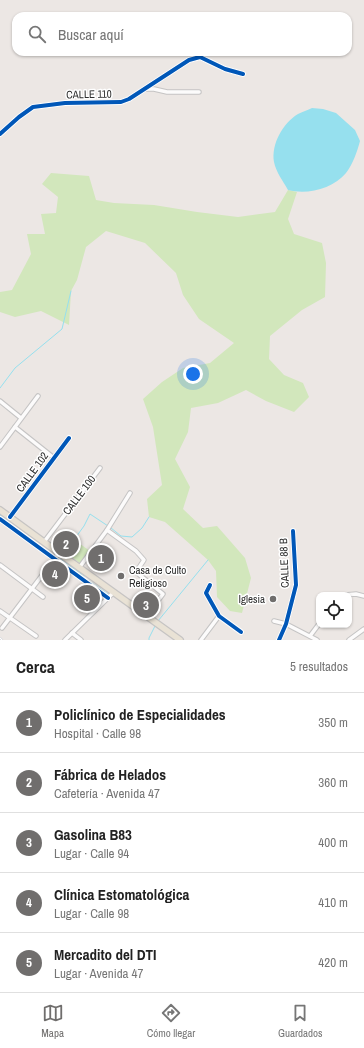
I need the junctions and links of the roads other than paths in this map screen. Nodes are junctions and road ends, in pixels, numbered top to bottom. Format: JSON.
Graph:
{"nodes":[{"id":1,"x":243,"y":74,"type":"dead end"},
{"id":2,"x":144,"y":89,"type":"junction"},
{"id":3,"x":199,"y":92,"type":"dead end"},
{"id":4,"x":0,"y":134,"type":"edge"},
{"id":5,"x":38,"y":396,"type":"dead end"},
{"id":6,"x":0,"y":401,"type":"edge"},
{"id":7,"x":21,"y":418,"type":"junction"},
{"id":8,"x":15,"y":427,"type":"junction"},
{"id":9,"x":69,"y":438,"type":"dead end"},
{"id":10,"x":0,"y":447,"type":"edge"},
{"id":11,"x":54,"y":458,"type":"junction"},
{"id":12,"x":100,"y":468,"type":"dead end"},
{"id":13,"x":130,"y":493,"type":"dead end"},
{"id":14,"x":0,"y":510,"type":"edge"},
{"id":15,"x":10,"y":517,"type":"junction"},
{"id":16,"x":0,"y":519,"type":"edge"},
{"id":17,"x":27,"y":529,"type":"junction"},
{"id":18,"x":107,"y":530,"type":"junction"},
{"id":19,"x":293,"y":531,"type":"dead end"},
{"id":20,"x":22,"y":535,"type":"junction"},
{"id":21,"x":44,"y":542,"type":"junction"},
{"id":22,"x":59,"y":553,"type":"junction"},
{"id":23,"x":54,"y":559,"type":"junction"},
{"id":24,"x":0,"y":565,"type":"edge"},
{"id":25,"x":79,"y":568,"type":"junction"},
{"id":26,"x":210,"y":585,"type":"dead end"},
{"id":27,"x":32,"y":588,"type":"junction"},
{"id":28,"x":114,"y":592,"type":"junction"},
{"id":29,"x":352,"y":594,"type":"edge"},
{"id":30,"x":364,"y":596,"type":"edge"},
{"id":31,"x":44,"y":597,"type":"dead end"},
{"id":32,"x":108,"y":598,"type":"junction"},
{"id":33,"x":0,"y":610,"type":"edge"},
{"id":34,"x":147,"y":615,"type":"junction"},
{"id":35,"x":219,"y":616,"type":"junction"},
{"id":36,"x":10,"y":618,"type":"junction"},
{"id":37,"x":274,"y":621,"type":"dead end"},
{"id":38,"x":286,"y":624,"type":"junction"},
{"id":39,"x":2,"y":628,"type":"dead end"},
{"id":40,"x":316,"y":628,"type":"edge"},
{"id":41,"x":364,"y":629,"type":"edge"},
{"id":42,"x":241,"y":632,"type":"dead end"},
{"id":43,"x":72,"y":633,"type":"junction"},
{"id":44,"x":36,"y":636,"type":"dead end"},
{"id":45,"x":310,"y":636,"type":"junction"},
{"id":46,"x":65,"y":640,"type":"edge"},
{"id":47,"x":81,"y":640,"type":"edge"},
{"id":48,"x":180,"y":640,"type":"edge"},
{"id":49,"x":201,"y":640,"type":"edge"},
{"id":50,"x":279,"y":640,"type":"edge"},
{"id":51,"x":317,"y":640,"type":"edge"},
{"id":52,"x":349,"y":640,"type":"edge"}],
"edges":[{"from":1,"to":2,"type":"street","name":"CALLE 110"},
{"from":2,"to":3,"type":"street"},
{"from":2,"to":4,"type":"street","name":"CALLE 110"},
{"from":5,"to":7,"type":"street"},
{"from":6,"to":7,"type":"street"},
{"from":7,"to":8,"type":"street"},
{"from":8,"to":10,"type":"street"},
{"from":8,"to":11,"type":"street"},
{"from":9,"to":11,"type":"street","name":"CALLE 102"},
{"from":11,"to":15,"type":"street","name":"CALLE 102"},
{"from":12,"to":21,"type":"street","name":"CALLE 100"},
{"from":13,"to":18,"type":"street"},
{"from":14,"to":15,"type":"main road"},
{"from":15,"to":17,"type":"main road"},
{"from":16,"to":20,"type":"street"},
{"from":17,"to":20,"type":"street"},
{"from":17,"to":21,"type":"main road"},
{"from":18,"to":25,"type":"street"},
{"from":18,"to":34,"type":"street"},
{"from":19,"to":38,"type":"street","name":"CALLE 88 B"},
{"from":20,"to":23,"type":"street"},
{"from":21,"to":22,"type":"main road"},
{"from":22,"to":23,"type":"street"},
{"from":22,"to":25,"type":"main road"},
{"from":23,"to":27,"type":"street"},
{"from":23,"to":32,"type":"street"},
{"from":24,"to":27,"type":"street"},
{"from":25,"to":28,"type":"main road"},
{"from":26,"to":35,"type":"street"},
{"from":27,"to":31,"type":"street"},
{"from":27,"to":36,"type":"street"},
{"from":28,"to":32,"type":"street"},
{"from":28,"to":34,"type":"main road"},
{"from":29,"to":30,"type":"street"},
{"from":32,"to":43,"type":"street"},
{"from":33,"to":36,"type":"street"},
{"from":34,"to":48,"type":"main road"},
{"from":35,"to":42,"type":"street"},
{"from":35,"to":49,"type":"street"},
{"from":36,"to":39,"type":"street"},
{"from":36,"to":44,"type":"street"},
{"from":37,"to":38,"type":"street"},
{"from":38,"to":45,"type":"street"},
{"from":38,"to":50,"type":"street","name":"CALLE 88 B"},
{"from":40,"to":45,"type":"street"},
{"from":41,"to":52,"type":"street"},
{"from":43,"to":46,"type":"street"},
{"from":43,"to":47,"type":"street"},
{"from":45,"to":51,"type":"street"}]}
